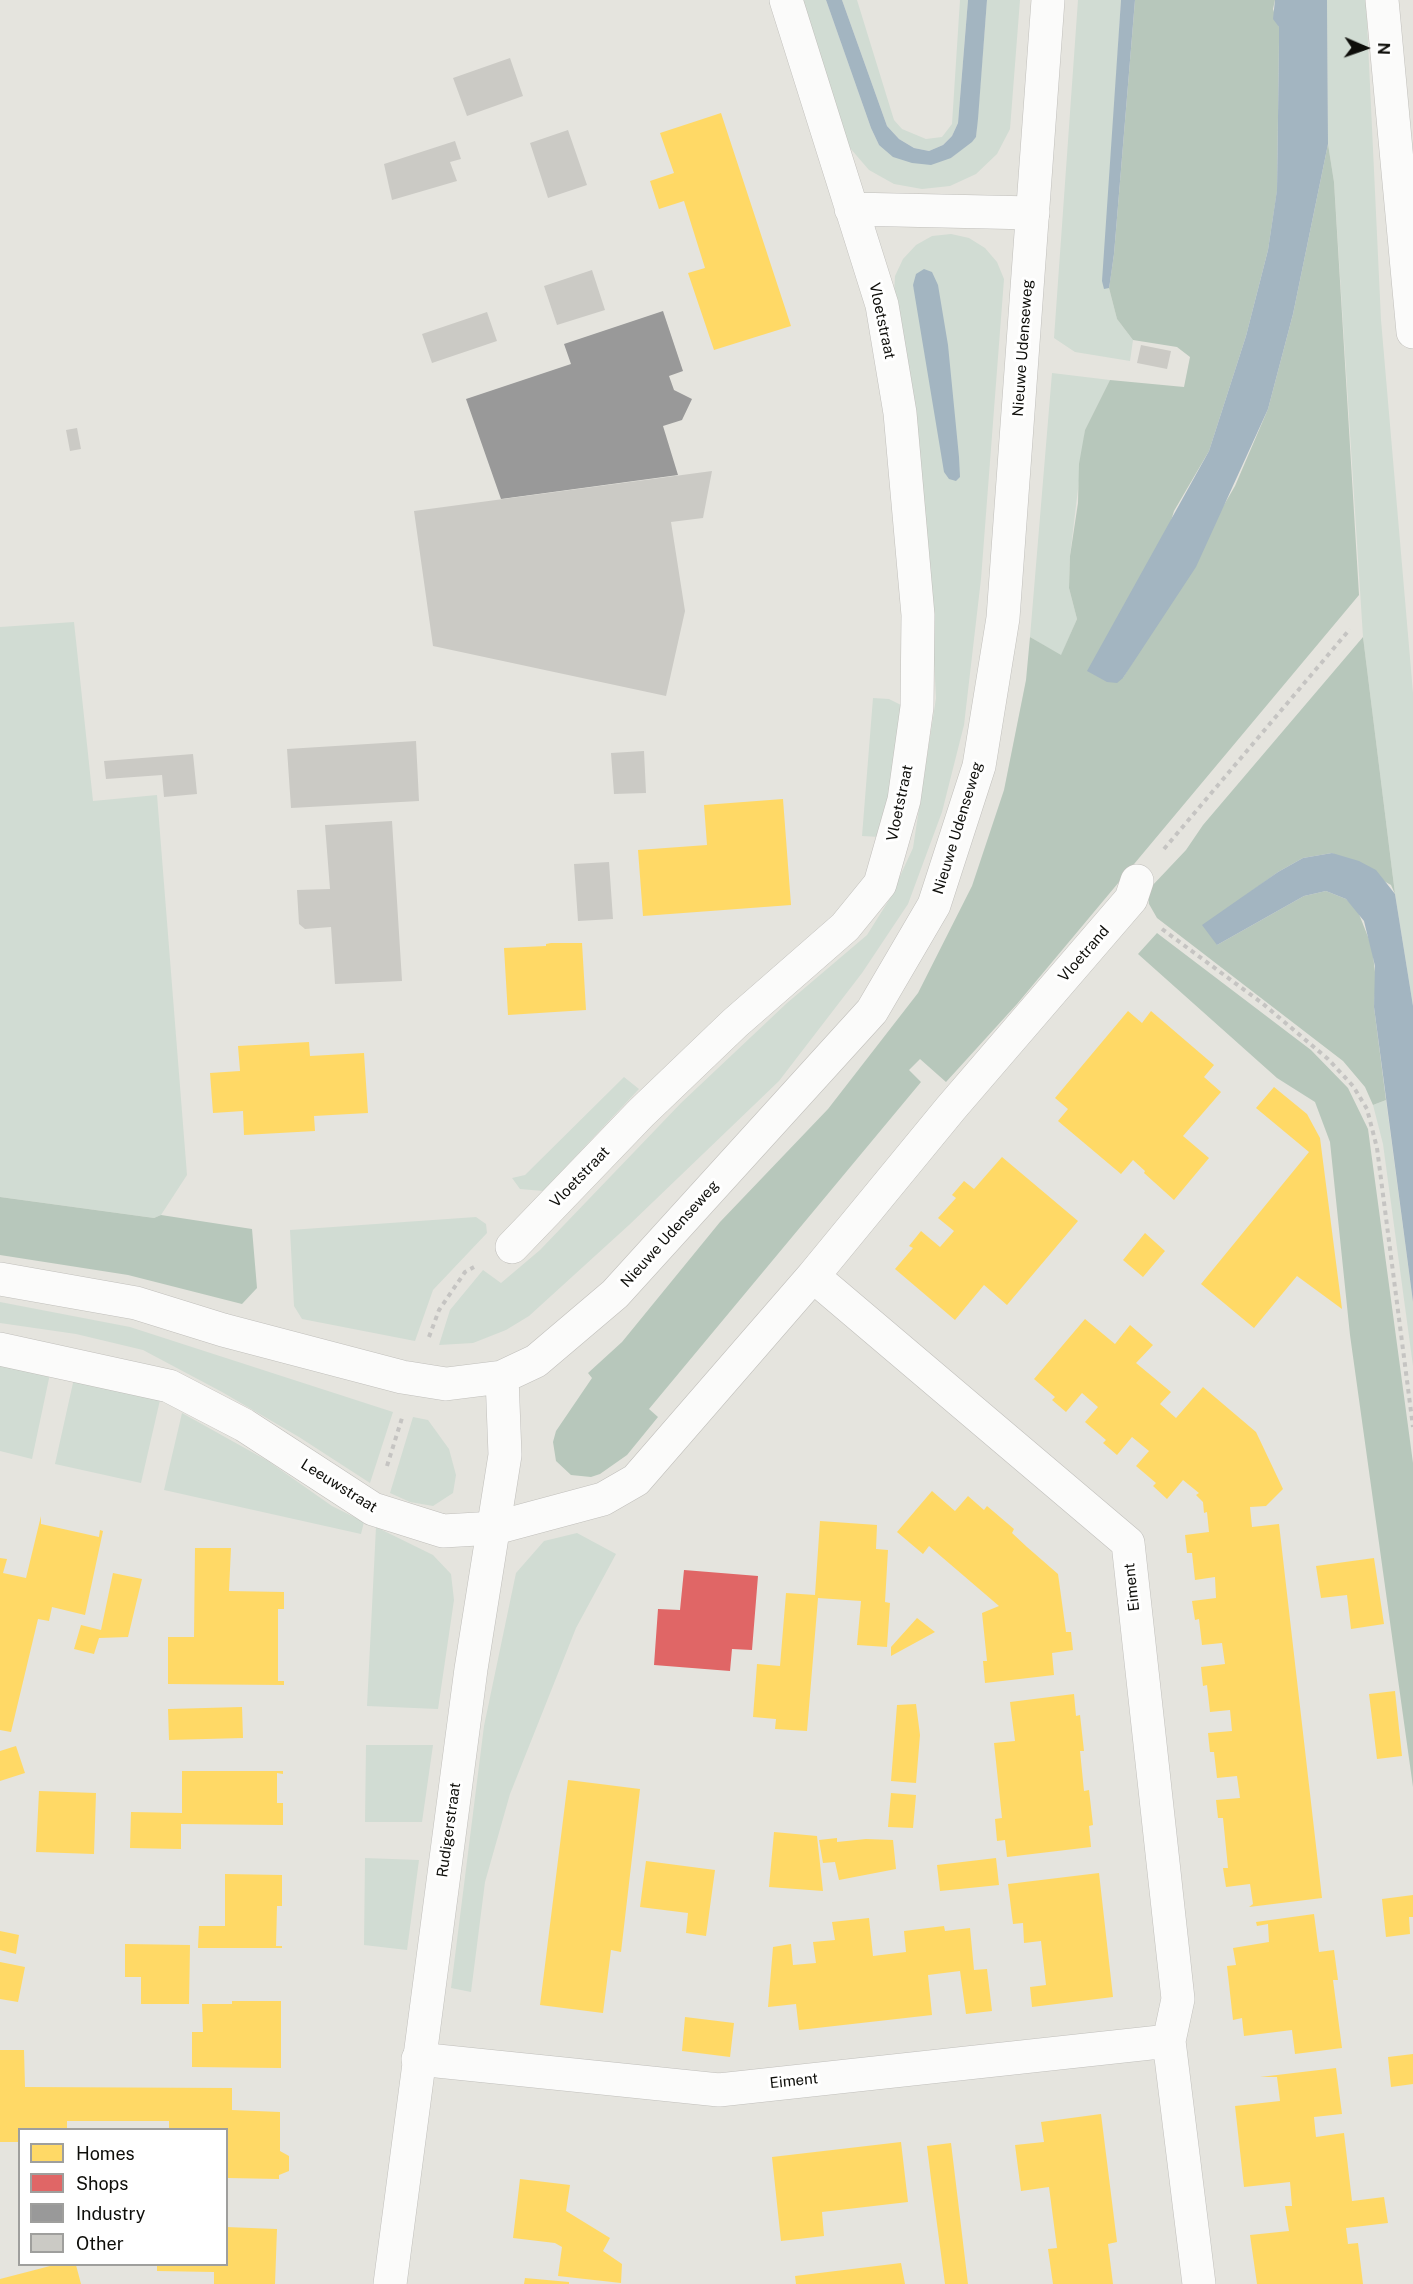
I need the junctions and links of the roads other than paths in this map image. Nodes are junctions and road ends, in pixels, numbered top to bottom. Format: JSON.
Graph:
{"nodes":[{"id":1,"x":786,"y":0,"type":"edge"},
{"id":2,"x":1048,"y":0,"type":"edge"},
{"id":3,"x":1383,"y":0,"type":"edge"},
{"id":4,"x":851,"y":210,"type":"junction"},
{"id":5,"x":1033,"y":213,"type":"junction"},
{"id":6,"x":1413,"y":332,"type":"edge"},
{"id":7,"x":1134,"y":890,"type":"road end"},
{"id":8,"x":512,"y":1247,"type":"dead end"},
{"id":9,"x":813,"y":1276,"type":"junction"},
{"id":10,"x":0,"y":1278,"type":"edge"},
{"id":11,"x":0,"y":1348,"type":"edge"},
{"id":12,"x":502,"y":1377,"type":"junction"},
{"id":13,"x":495,"y":1528,"type":"junction"},
{"id":14,"x":1169,"y":2041,"type":"junction"},
{"id":15,"x":418,"y":2060,"type":"junction"},
{"id":16,"x":390,"y":2284,"type":"edge"},
{"id":17,"x":1199,"y":2284,"type":"edge"}],
"edges":[{"from":1,"to":4,"type":"street","name":"Vloetstraat"},
{"from":2,"to":5,"type":"street","name":"Nieuwe Udenseweg"},
{"from":3,"to":6,"type":"street"},
{"from":4,"to":5,"type":"street"},
{"from":4,"to":8,"type":"street","name":"Vloetstraat"},
{"from":5,"to":12,"type":"street","name":"Nieuwe Udenseweg"},
{"from":7,"to":9,"type":"street","name":"Vloetrand"},
{"from":9,"to":13,"type":"street","name":"Leeuwstraat"},
{"from":9,"to":14,"type":"street","name":"Eiment"},
{"from":10,"to":12,"type":"street"},
{"from":11,"to":13,"type":"street","name":"Leeuwstraat"},
{"from":12,"to":13,"type":"street","name":"Rudigerstraat"},
{"from":13,"to":15,"type":"street","name":"Rudigerstraat"},
{"from":14,"to":15,"type":"street","name":"Eiment"},
{"from":14,"to":17,"type":"street","name":"Eiment"},
{"from":15,"to":16,"type":"street","name":"Rudigerstraat"}]}
